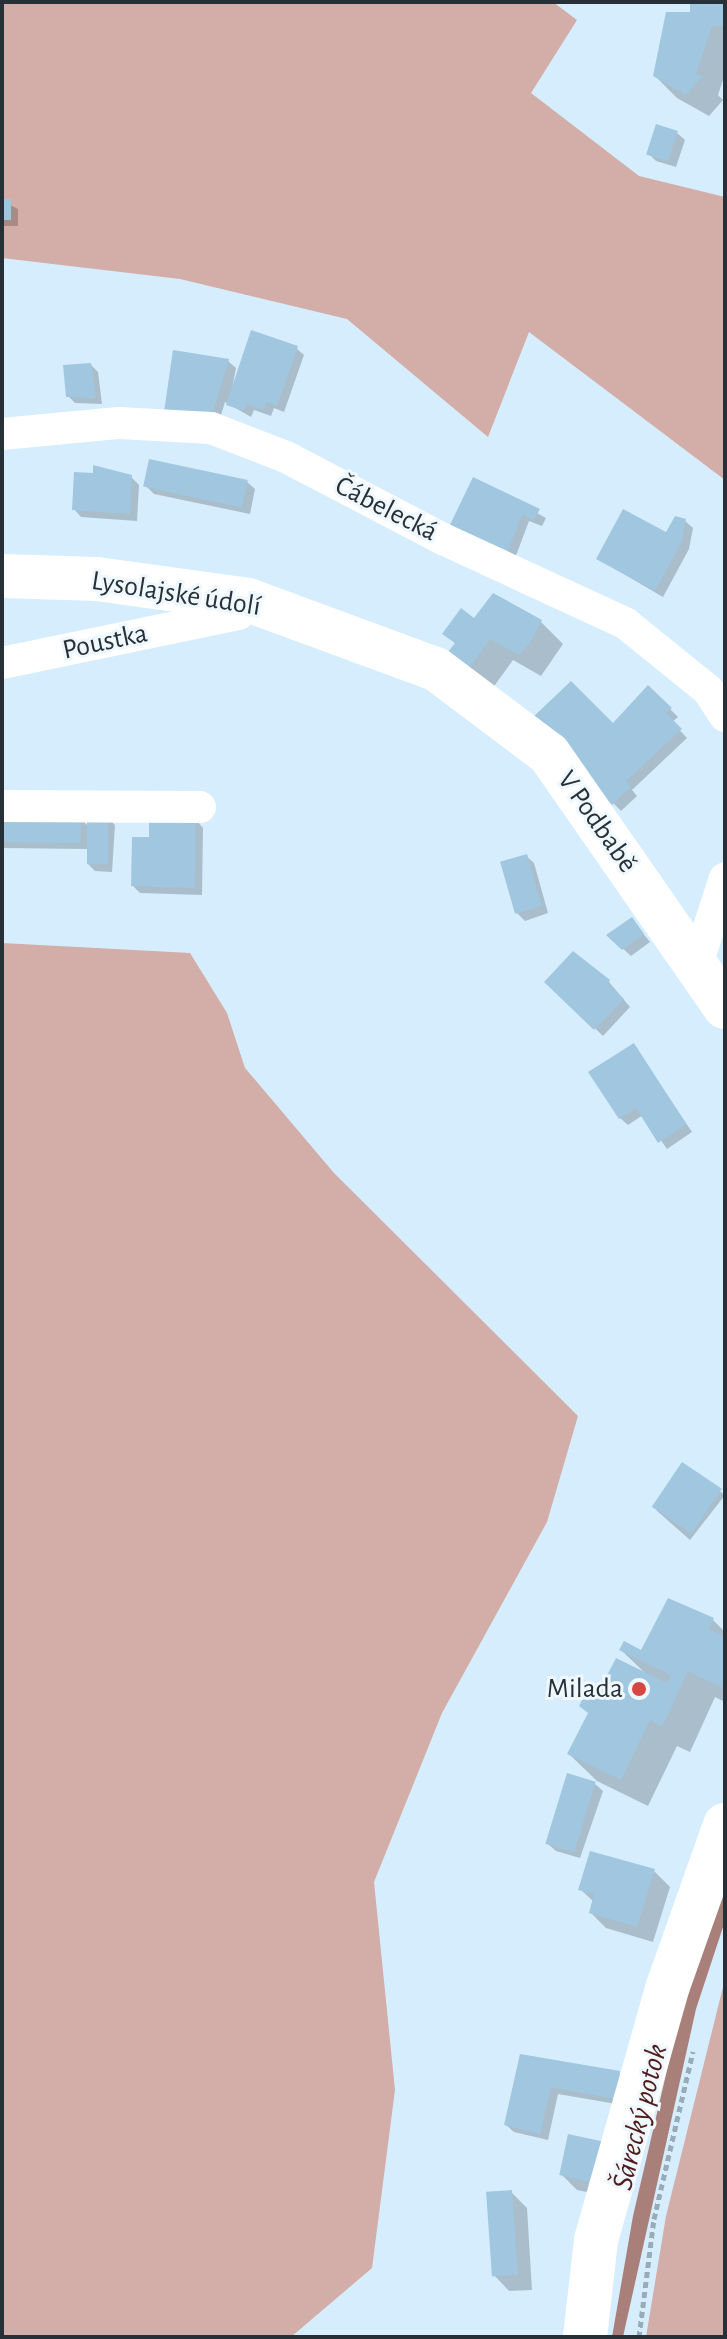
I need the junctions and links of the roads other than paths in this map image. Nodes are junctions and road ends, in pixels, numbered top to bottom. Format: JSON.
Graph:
{"nodes":[{"id":1,"x":2,"y":434,"type":"edge"},
{"id":2,"x":2,"y":576,"type":"edge"},
{"id":3,"x":248,"y":600,"type":"junction"},
{"id":4,"x":2,"y":663,"type":"edge"},
{"id":5,"x":436,"y":669,"type":"joint"},
{"id":6,"x":725,"y":716,"type":"edge"},
{"id":7,"x":2,"y":806,"type":"edge"},
{"id":8,"x":200,"y":807,"type":"dead end"},
{"id":9,"x":725,"y":878,"type":"edge"},
{"id":10,"x":697,"y":964,"type":"junction"},
{"id":11,"x":725,"y":1007,"type":"edge"},
{"id":12,"x":725,"y":1825,"type":"edge"},
{"id":13,"x":585,"y":2337,"type":"edge"}],
"edges":[{"from":1,"to":6,"type":"street","name":"Čábelecká"},
{"from":2,"to":3,"type":"street","name":"Lysolajské údolí"},
{"from":3,"to":4,"type":"street","name":"Poustka"},
{"from":3,"to":5,"type":"street","name":"Lysolajské údolí"},
{"from":5,"to":10,"type":"street","name":"V Podbabě"},
{"from":7,"to":8,"type":"street"},
{"from":9,"to":10,"type":"street"},
{"from":10,"to":11,"type":"street","name":"V Podbabě"},
{"from":12,"to":13,"type":"street"}]}
